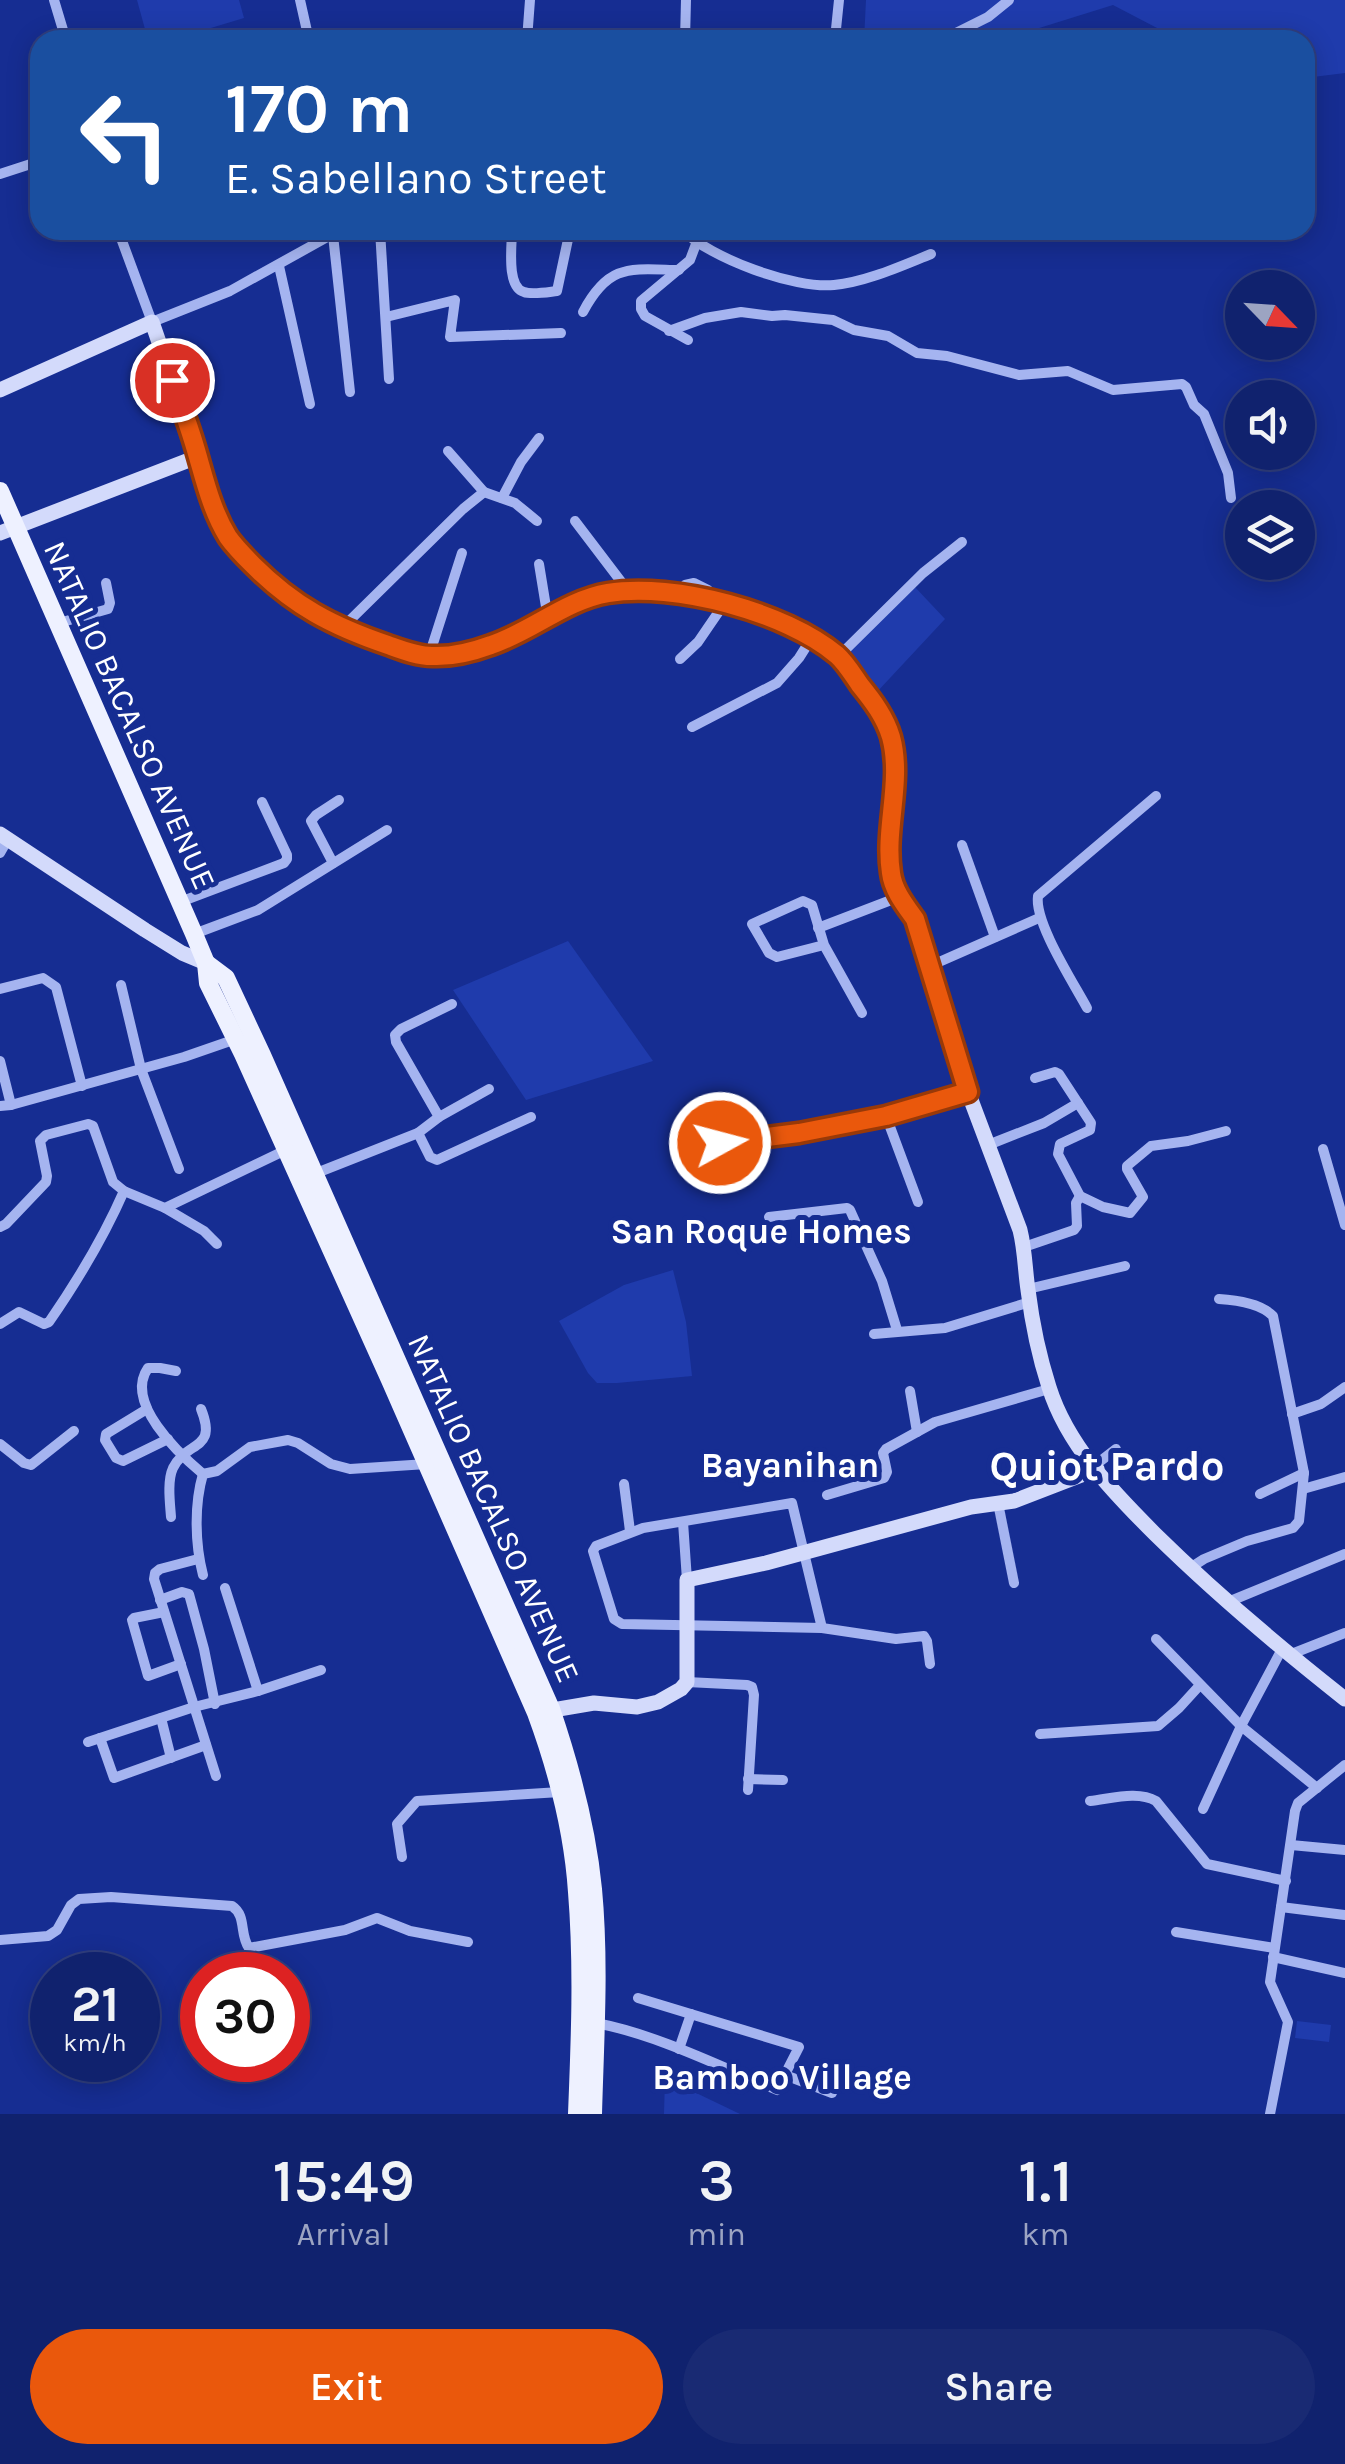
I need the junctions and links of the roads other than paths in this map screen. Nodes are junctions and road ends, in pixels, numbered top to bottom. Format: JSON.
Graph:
{"nodes":[{"id":1,"x":54,"y":0,"type":"edge"},
{"id":2,"x":300,"y":0,"type":"edge"},
{"id":3,"x":530,"y":0,"type":"edge"},
{"id":4,"x":686,"y":0,"type":"edge"},
{"id":5,"x":838,"y":0,"type":"edge"},
{"id":6,"x":1009,"y":0,"type":"edge"},
{"id":7,"x":63,"y":30,"type":"edge"},
{"id":8,"x":306,"y":30,"type":"edge"},
{"id":9,"x":528,"y":30,"type":"edge"},
{"id":10,"x":685,"y":30,"type":"edge"},
{"id":11,"x":836,"y":30,"type":"edge"},
{"id":12,"x":962,"y":30,"type":"edge"},
{"id":13,"x":30,"y":164,"type":"edge"},
{"id":14,"x":0,"y":174,"type":"edge"},
{"id":15,"x":122,"y":240,"type":"edge"},
{"id":16,"x":323,"y":240,"type":"edge"},
{"id":17,"x":333,"y":240,"type":"edge"},
{"id":18,"x":381,"y":240,"type":"edge"},
{"id":19,"x":512,"y":240,"type":"edge"},
{"id":20,"x":568,"y":240,"type":"edge"},
{"id":21,"x":692,"y":240,"type":"edge"},
{"id":22,"x":696,"y":244,"type":"junction"},
{"id":23,"x":931,"y":254,"type":"dead end"},
{"id":24,"x":279,"y":266,"type":"junction"},
{"id":25,"x":680,"y":270,"type":"junction"},
{"id":26,"x":584,"y":312,"type":"dead end"},
{"id":27,"x":386,"y":317,"type":"junction"},
{"id":28,"x":152,"y":322,"type":"junction"},
{"id":29,"x":669,"y":331,"type":"junction"},
{"id":30,"x":561,"y":333,"type":"dead end"},
{"id":31,"x":688,"y":340,"type":"dead end"},
{"id":32,"x":389,"y":379,"type":"dead end"},
{"id":33,"x":0,"y":390,"type":"edge"},
{"id":34,"x":350,"y":392,"type":"dead end"},
{"id":35,"x":310,"y":404,"type":"dead end"},
{"id":36,"x":538,"y":438,"type":"dead end"},
{"id":37,"x":448,"y":451,"type":"dead end"},
{"id":38,"x":197,"y":457,"type":"junction"},
{"id":39,"x":1230,"y":490,"type":"edge"},
{"id":40,"x":0,"y":492,"type":"edge"},
{"id":41,"x":484,"y":492,"type":"junction"},
{"id":42,"x":502,"y":498,"type":"junction"},
{"id":43,"x":537,"y":521,"type":"dead end"},
{"id":44,"x":574,"y":521,"type":"dead end"},
{"id":45,"x":8,"y":530,"type":"edge"},
{"id":46,"x":962,"y":542,"type":"dead end"},
{"id":47,"x":462,"y":553,"type":"dead end"},
{"id":48,"x":539,"y":564,"type":"dead end"},
{"id":49,"x":106,"y":583,"type":"dead end"},
{"id":50,"x":708,"y":590,"type":"dead end"},
{"id":51,"x":629,"y":592,"type":"junction"},
{"id":52,"x":677,"y":594,"type":"junction"},
{"id":53,"x":724,"y":604,"type":"junction"},
{"id":54,"x":548,"y":619,"type":"junction"},
{"id":55,"x":58,"y":623,"type":"junction"},
{"id":56,"x":343,"y":627,"type":"junction"},
{"id":57,"x":812,"y":639,"type":"junction"},
{"id":58,"x":429,"y":656,"type":"junction"},
{"id":59,"x":838,"y":656,"type":"junction"},
{"id":60,"x":680,"y":659,"type":"dead end"},
{"id":61,"x":692,"y":727,"type":"dead end"},
{"id":62,"x":1156,"y":796,"type":"dead end"},
{"id":63,"x":339,"y":800,"type":"dead end"},
{"id":64,"x":262,"y":802,"type":"dead end"},
{"id":65,"x":386,"y":830,"type":"dead end"},
{"id":66,"x":2,"y":842,"type":"edge"},
{"id":67,"x":962,"y":845,"type":"dead end"},
{"id":68,"x":333,"y":863,"type":"junction"},
{"id":69,"x":899,"y":897,"type":"junction"},
{"id":70,"x":180,"y":902,"type":"junction"},
{"id":71,"x":1040,"y":918,"type":"junction"},
{"id":72,"x":818,"y":928,"type":"junction"},
{"id":73,"x":194,"y":934,"type":"junction"},
{"id":74,"x":994,"y":938,"type":"junction"},
{"id":75,"x":824,"y":945,"type":"junction"},
{"id":76,"x":206,"y":963,"type":"junction"},
{"id":77,"x":930,"y":966,"type":"junction"},
{"id":78,"x":121,"y":985,"type":"dead end"},
{"id":79,"x":0,"y":989,"type":"edge"},
{"id":80,"x":452,"y":1004,"type":"dead end"},
{"id":81,"x":1087,"y":1008,"type":"dead end"},
{"id":82,"x":862,"y":1013,"type":"dead end"},
{"id":83,"x":236,"y":1039,"type":"junction"},
{"id":84,"x":0,"y":1061,"type":"edge"},
{"id":85,"x":141,"y":1069,"type":"junction"},
{"id":86,"x":1035,"y":1078,"type":"dead end"},
{"id":87,"x":82,"y":1086,"type":"junction"},
{"id":88,"x":489,"y":1089,"type":"dead end"},
{"id":89,"x":968,"y":1092,"type":"junction"},
{"id":90,"x":1078,"y":1103,"type":"junction"},
{"id":91,"x":6,"y":1105,"type":"edge"},
{"id":92,"x":531,"y":1116,"type":"dead end"},
{"id":93,"x":886,"y":1116,"type":"junction"},
{"id":94,"x":439,"y":1117,"type":"junction"},
{"id":95,"x":1226,"y":1131,"type":"dead end"},
{"id":96,"x":418,"y":1133,"type":"junction"},
{"id":97,"x":988,"y":1145,"type":"junction"},
{"id":98,"x":292,"y":1147,"type":"junction"},
{"id":99,"x":1324,"y":1149,"type":"dead end"},
{"id":100,"x":680,"y":1153,"type":"dead end"},
{"id":101,"x":180,"y":1169,"type":"dead end"},
{"id":102,"x":313,"y":1174,"type":"junction"},
{"id":103,"x":1340,"y":1187,"type":"edge"},
{"id":104,"x":124,"y":1192,"type":"junction"},
{"id":105,"x":1080,"y":1196,"type":"junction"},
{"id":106,"x":918,"y":1202,"type":"dead end"},
{"id":107,"x":165,"y":1208,"type":"junction"},
{"id":108,"x":769,"y":1217,"type":"dead end"},
{"id":109,"x":1345,"y":1225,"type":"edge"},
{"id":110,"x":0,"y":1227,"type":"edge"},
{"id":111,"x":217,"y":1244,"type":"dead end"},
{"id":112,"x":1024,"y":1247,"type":"junction"},
{"id":113,"x":1126,"y":1266,"type":"dead end"},
{"id":114,"x":1029,"y":1295,"type":"junction"},
{"id":115,"x":1219,"y":1298,"type":"dead end"},
{"id":116,"x":0,"y":1324,"type":"edge"},
{"id":117,"x":896,"y":1330,"type":"junction"},
{"id":118,"x":874,"y":1334,"type":"dead end"},
{"id":119,"x":176,"y":1371,"type":"dead end"},
{"id":120,"x":1345,"y":1387,"type":"edge"},
{"id":121,"x":1049,"y":1389,"type":"junction"},
{"id":122,"x":910,"y":1391,"type":"dead end"},
{"id":123,"x":148,"y":1409,"type":"junction"},
{"id":124,"x":201,"y":1410,"type":"dead end"},
{"id":125,"x":1292,"y":1414,"type":"junction"},
{"id":126,"x":74,"y":1431,"type":"dead end"},
{"id":127,"x":918,"y":1432,"type":"junction"},
{"id":128,"x":168,"y":1439,"type":"junction"},
{"id":129,"x":0,"y":1444,"type":"edge"},
{"id":130,"x":1116,"y":1449,"type":"dead end"},
{"id":131,"x":182,"y":1456,"type":"junction"},
{"id":132,"x":428,"y":1464,"type":"junction"},
{"id":133,"x":1096,"y":1468,"type":"junction"},
{"id":134,"x":202,"y":1474,"type":"junction"},
{"id":135,"x":1304,"y":1474,"type":"junction"},
{"id":136,"x":1345,"y":1477,"type":"edge"},
{"id":137,"x":624,"y":1484,"type":"dead end"},
{"id":138,"x":1303,"y":1488,"type":"junction"},
{"id":139,"x":1260,"y":1494,"type":"dead end"},
{"id":140,"x":827,"y":1495,"type":"dead end"},
{"id":141,"x":998,"y":1503,"type":"junction"},
{"id":142,"x":170,"y":1517,"type":"dead end"},
{"id":143,"x":683,"y":1522,"type":"junction"},
{"id":144,"x":630,"y":1532,"type":"junction"},
{"id":145,"x":803,"y":1551,"type":"junction"},
{"id":146,"x":1345,"y":1554,"type":"edge"},
{"id":147,"x":198,"y":1559,"type":"junction"},
{"id":148,"x":1190,"y":1568,"type":"junction"},
{"id":149,"x":202,"y":1576,"type":"dead end"},
{"id":150,"x":687,"y":1580,"type":"junction"},
{"id":151,"x":1014,"y":1583,"type":"dead end"},
{"id":152,"x":224,"y":1588,"type":"dead end"},
{"id":153,"x":1228,"y":1602,"type":"junction"},
{"id":154,"x":162,"y":1606,"type":"junction"},
{"id":155,"x":688,"y":1626,"type":"junction"},
{"id":156,"x":822,"y":1628,"type":"junction"},
{"id":157,"x":1345,"y":1633,"type":"edge"},
{"id":158,"x":1156,"y":1639,"type":"dead end"},
{"id":159,"x":1286,"y":1652,"type":"junction"},
{"id":160,"x":180,"y":1664,"type":"junction"},
{"id":161,"x":930,"y":1664,"type":"dead end"},
{"id":162,"x":320,"y":1670,"type":"dead end"},
{"id":163,"x":686,"y":1682,"type":"junction"},
{"id":164,"x":1200,"y":1685,"type":"junction"},
{"id":165,"x":258,"y":1691,"type":"junction"},
{"id":166,"x":1345,"y":1699,"type":"edge"},
{"id":167,"x":215,"y":1704,"type":"junction"},
{"id":168,"x":194,"y":1707,"type":"junction"},
{"id":169,"x":544,"y":1711,"type":"junction"},
{"id":170,"x":161,"y":1718,"type":"junction"},
{"id":171,"x":1241,"y":1726,"type":"junction"},
{"id":172,"x":1040,"y":1734,"type":"dead end"},
{"id":173,"x":206,"y":1745,"type":"junction"},
{"id":174,"x":171,"y":1758,"type":"junction"},
{"id":175,"x":1345,"y":1765,"type":"edge"},
{"id":176,"x":216,"y":1776,"type":"dead end"},
{"id":177,"x":783,"y":1780,"type":"dead end"},
{"id":178,"x":1317,"y":1788,"type":"junction"},
{"id":179,"x":560,"y":1792,"type":"junction"},
{"id":180,"x":1090,"y":1802,"type":"dead end"},
{"id":181,"x":1204,"y":1809,"type":"dead end"},
{"id":182,"x":1291,"y":1845,"type":"junction"},
{"id":183,"x":1345,"y":1850,"type":"edge"},
{"id":184,"x":402,"y":1857,"type":"dead end"},
{"id":185,"x":1286,"y":1881,"type":"junction"},
{"id":186,"x":1281,"y":1907,"type":"junction"},
{"id":187,"x":1345,"y":1915,"type":"edge"},
{"id":188,"x":1176,"y":1932,"type":"dead end"},
{"id":189,"x":0,"y":1940,"type":"edge"},
{"id":190,"x":468,"y":1942,"type":"dead end"},
{"id":191,"x":1274,"y":1953,"type":"junction"},
{"id":192,"x":1345,"y":1973,"type":"edge"},
{"id":193,"x":638,"y":1998,"type":"dead end"},
{"id":194,"x":691,"y":2014,"type":"junction"},
{"id":195,"x":596,"y":2024,"type":"junction"},
{"id":196,"x":679,"y":2050,"type":"junction"},
{"id":197,"x":785,"y":2075,"type":"junction"},
{"id":198,"x":832,"y":2093,"type":"dead end"},
{"id":199,"x":577,"y":2114,"type":"edge"},
{"id":200,"x":594,"y":2114,"type":"edge"},
{"id":201,"x":1270,"y":2114,"type":"edge"}],
"edges":[{"from":1,"to":7,"type":"street"},
{"from":2,"to":8,"type":"street"},
{"from":3,"to":9,"type":"street"},
{"from":4,"to":10,"type":"street"},
{"from":5,"to":11,"type":"street"},
{"from":6,"to":12,"type":"street"},
{"from":13,"to":14,"type":"street"},
{"from":15,"to":28,"type":"street"},
{"from":16,"to":24,"type":"street"},
{"from":17,"to":34,"type":"street"},
{"from":18,"to":27,"type":"street"},
{"from":19,"to":20,"type":"street"},
{"from":21,"to":22,"type":"street"},
{"from":22,"to":23,"type":"street"},
{"from":22,"to":25,"type":"street"},
{"from":24,"to":28,"type":"street"},
{"from":24,"to":35,"type":"street"},
{"from":25,"to":26,"type":"street"},
{"from":25,"to":29,"type":"street"},
{"from":27,"to":30,"type":"street"},
{"from":27,"to":32,"type":"street"},
{"from":28,"to":33,"type":"street"},
{"from":28,"to":38,"type":"street"},
{"from":29,"to":31,"type":"street"},
{"from":29,"to":39,"type":"street"},
{"from":36,"to":42,"type":"street"},
{"from":37,"to":41,"type":"street"},
{"from":38,"to":45,"type":"street"},
{"from":38,"to":56,"type":"street"},
{"from":40,"to":45,"type":"main road","name":"NATALIO BACALSO AVENUE"},
{"from":41,"to":42,"type":"street"},
{"from":41,"to":56,"type":"street"},
{"from":42,"to":43,"type":"street"},
{"from":44,"to":51,"type":"street"},
{"from":45,"to":55,"type":"main road","name":"NATALIO BACALSO AVENUE"},
{"from":46,"to":59,"type":"street"},
{"from":47,"to":58,"type":"street"},
{"from":48,"to":54,"type":"street"},
{"from":49,"to":55,"type":"street"},
{"from":50,"to":52,"type":"street"},
{"from":51,"to":52,"type":"street"},
{"from":51,"to":54,"type":"street"},
{"from":52,"to":53,"type":"street"},
{"from":53,"to":57,"type":"street"},
{"from":53,"to":60,"type":"street"},
{"from":54,"to":58,"type":"street"},
{"from":55,"to":70,"type":"main road","name":"NATALIO BACALSO AVENUE"},
{"from":56,"to":58,"type":"street"},
{"from":57,"to":59,"type":"street"},
{"from":57,"to":61,"type":"street"},
{"from":59,"to":69,"type":"street"},
{"from":62,"to":71,"type":"street"},
{"from":63,"to":68,"type":"street"},
{"from":64,"to":70,"type":"street"},
{"from":65,"to":68,"type":"street"},
{"from":66,"to":76,"type":"street"},
{"from":67,"to":74,"type":"street"},
{"from":68,"to":73,"type":"street"},
{"from":69,"to":72,"type":"street"},
{"from":69,"to":77,"type":"street"},
{"from":70,"to":73,"type":"main road","name":"NATALIO BACALSO AVENUE"},
{"from":71,"to":74,"type":"street"},
{"from":71,"to":81,"type":"street"},
{"from":72,"to":75,"type":"street"},
{"from":72,"to":75,"type":"street"},
{"from":73,"to":76,"type":"main road","name":"NATALIO BACALSO AVENUE"},
{"from":74,"to":77,"type":"street"},
{"from":75,"to":82,"type":"street"},
{"from":76,"to":83,"type":"main road","name":"NATALIO BACALSO AVENUE"},
{"from":76,"to":98,"type":"main road","name":"NATALIO BACALSO AVENUE"},
{"from":77,"to":89,"type":"street"},
{"from":78,"to":85,"type":"street"},
{"from":79,"to":87,"type":"street"},
{"from":80,"to":94,"type":"street"},
{"from":83,"to":85,"type":"street"},
{"from":83,"to":98,"type":"main road","name":"NATALIO BACALSO AVENUE"},
{"from":84,"to":91,"type":"street"},
{"from":85,"to":87,"type":"street"},
{"from":85,"to":101,"type":"street"},
{"from":86,"to":90,"type":"street"},
{"from":87,"to":91,"type":"street"},
{"from":88,"to":94,"type":"street"},
{"from":89,"to":93,"type":"street"},
{"from":89,"to":97,"type":"street"},
{"from":90,"to":97,"type":"street"},
{"from":90,"to":105,"type":"street"},
{"from":92,"to":96,"type":"street"},
{"from":93,"to":100,"type":"street"},
{"from":93,"to":106,"type":"street"},
{"from":94,"to":96,"type":"street"},
{"from":95,"to":105,"type":"street"},
{"from":96,"to":102,"type":"street"},
{"from":97,"to":112,"type":"street"},
{"from":98,"to":102,"type":"main road","name":"NATALIO BACALSO AVENUE"},
{"from":98,"to":107,"type":"street"},
{"from":98,"to":132,"type":"main road","name":"NATALIO BACALSO AVENUE"},
{"from":99,"to":103,"type":"street"},
{"from":102,"to":169,"type":"main road","name":"NATALIO BACALSO AVENUE"},
{"from":103,"to":109,"type":"street"},
{"from":104,"to":107,"type":"street"},
{"from":104,"to":110,"type":"street"},
{"from":104,"to":116,"type":"street"},
{"from":105,"to":112,"type":"street"},
{"from":107,"to":111,"type":"street"},
{"from":108,"to":117,"type":"street"},
{"from":112,"to":114,"type":"street"},
{"from":113,"to":114,"type":"street"},
{"from":114,"to":117,"type":"street"},
{"from":114,"to":121,"type":"street"},
{"from":115,"to":125,"type":"street"},
{"from":117,"to":118,"type":"street"},
{"from":119,"to":123,"type":"street"},
{"from":120,"to":125,"type":"street"},
{"from":121,"to":127,"type":"street"},
{"from":121,"to":133,"type":"street"},
{"from":122,"to":127,"type":"street"},
{"from":123,"to":128,"type":"street"},
{"from":123,"to":128,"type":"street"},
{"from":124,"to":131,"type":"street"},
{"from":125,"to":135,"type":"street"},
{"from":126,"to":129,"type":"street"},
{"from":127,"to":140,"type":"street"},
{"from":128,"to":131,"type":"street"},
{"from":130,"to":133,"type":"street"},
{"from":131,"to":134,"type":"street"},
{"from":131,"to":142,"type":"street"},
{"from":132,"to":134,"type":"street"},
{"from":132,"to":169,"type":"main road","name":"NATALIO BACALSO AVENUE"},
{"from":133,"to":141,"type":"street"},
{"from":133,"to":148,"type":"street"},
{"from":134,"to":147,"type":"street"},
{"from":135,"to":138,"type":"street"},
{"from":135,"to":139,"type":"street"},
{"from":136,"to":138,"type":"street"},
{"from":137,"to":144,"type":"street"},
{"from":138,"to":148,"type":"street"},
{"from":141,"to":145,"type":"street"},
{"from":141,"to":151,"type":"street"},
{"from":143,"to":144,"type":"street"},
{"from":143,"to":145,"type":"street"},
{"from":143,"to":150,"type":"street"},
{"from":144,"to":155,"type":"street"},
{"from":145,"to":150,"type":"street"},
{"from":145,"to":156,"type":"street"},
{"from":146,"to":153,"type":"street"},
{"from":147,"to":149,"type":"street"},
{"from":147,"to":154,"type":"street"},
{"from":148,"to":153,"type":"street"},
{"from":150,"to":155,"type":"street"},
{"from":152,"to":165,"type":"street"},
{"from":153,"to":159,"type":"street"},
{"from":154,"to":160,"type":"street"},
{"from":154,"to":160,"type":"street"},
{"from":154,"to":167,"type":"street"},
{"from":155,"to":156,"type":"street"},
{"from":155,"to":163,"type":"street"},
{"from":156,"to":161,"type":"street"},
{"from":157,"to":159,"type":"street"},
{"from":158,"to":164,"type":"street"},
{"from":159,"to":166,"type":"street"},
{"from":159,"to":171,"type":"street"},
{"from":160,"to":168,"type":"street"},
{"from":162,"to":165,"type":"street"},
{"from":163,"to":169,"type":"street"},
{"from":163,"to":177,"type":"street"},
{"from":164,"to":171,"type":"street"},
{"from":164,"to":172,"type":"street"},
{"from":165,"to":167,"type":"street"},
{"from":167,"to":168,"type":"street"},
{"from":168,"to":170,"type":"street"},
{"from":168,"to":173,"type":"street"},
{"from":169,"to":179,"type":"main road","name":"NATALIO BACALSO AVENUE"},
{"from":169,"to":195,"type":"main road","name":"NATALIO BACALSO AVENUE"},
{"from":170,"to":174,"type":"street"},
{"from":170,"to":174,"type":"street"},
{"from":171,"to":178,"type":"street"},
{"from":171,"to":181,"type":"street"},
{"from":173,"to":174,"type":"street"},
{"from":173,"to":176,"type":"street"},
{"from":175,"to":178,"type":"street"},
{"from":178,"to":182,"type":"street"},
{"from":179,"to":184,"type":"street"},
{"from":179,"to":199,"type":"main road","name":"NATALIO BACALSO AVENUE"},
{"from":180,"to":185,"type":"street"},
{"from":182,"to":183,"type":"street"},
{"from":182,"to":185,"type":"street"},
{"from":185,"to":186,"type":"street"},
{"from":186,"to":187,"type":"street"},
{"from":186,"to":191,"type":"street"},
{"from":188,"to":191,"type":"street"},
{"from":189,"to":190,"type":"street"},
{"from":191,"to":192,"type":"street"},
{"from":191,"to":201,"type":"street"},
{"from":193,"to":194,"type":"street"},
{"from":194,"to":196,"type":"street"},
{"from":194,"to":197,"type":"street"},
{"from":195,"to":196,"type":"street"},
{"from":195,"to":200,"type":"main road","name":"NATALIO BACALSO AVENUE"},
{"from":196,"to":197,"type":"street"},
{"from":197,"to":198,"type":"street"}]}
